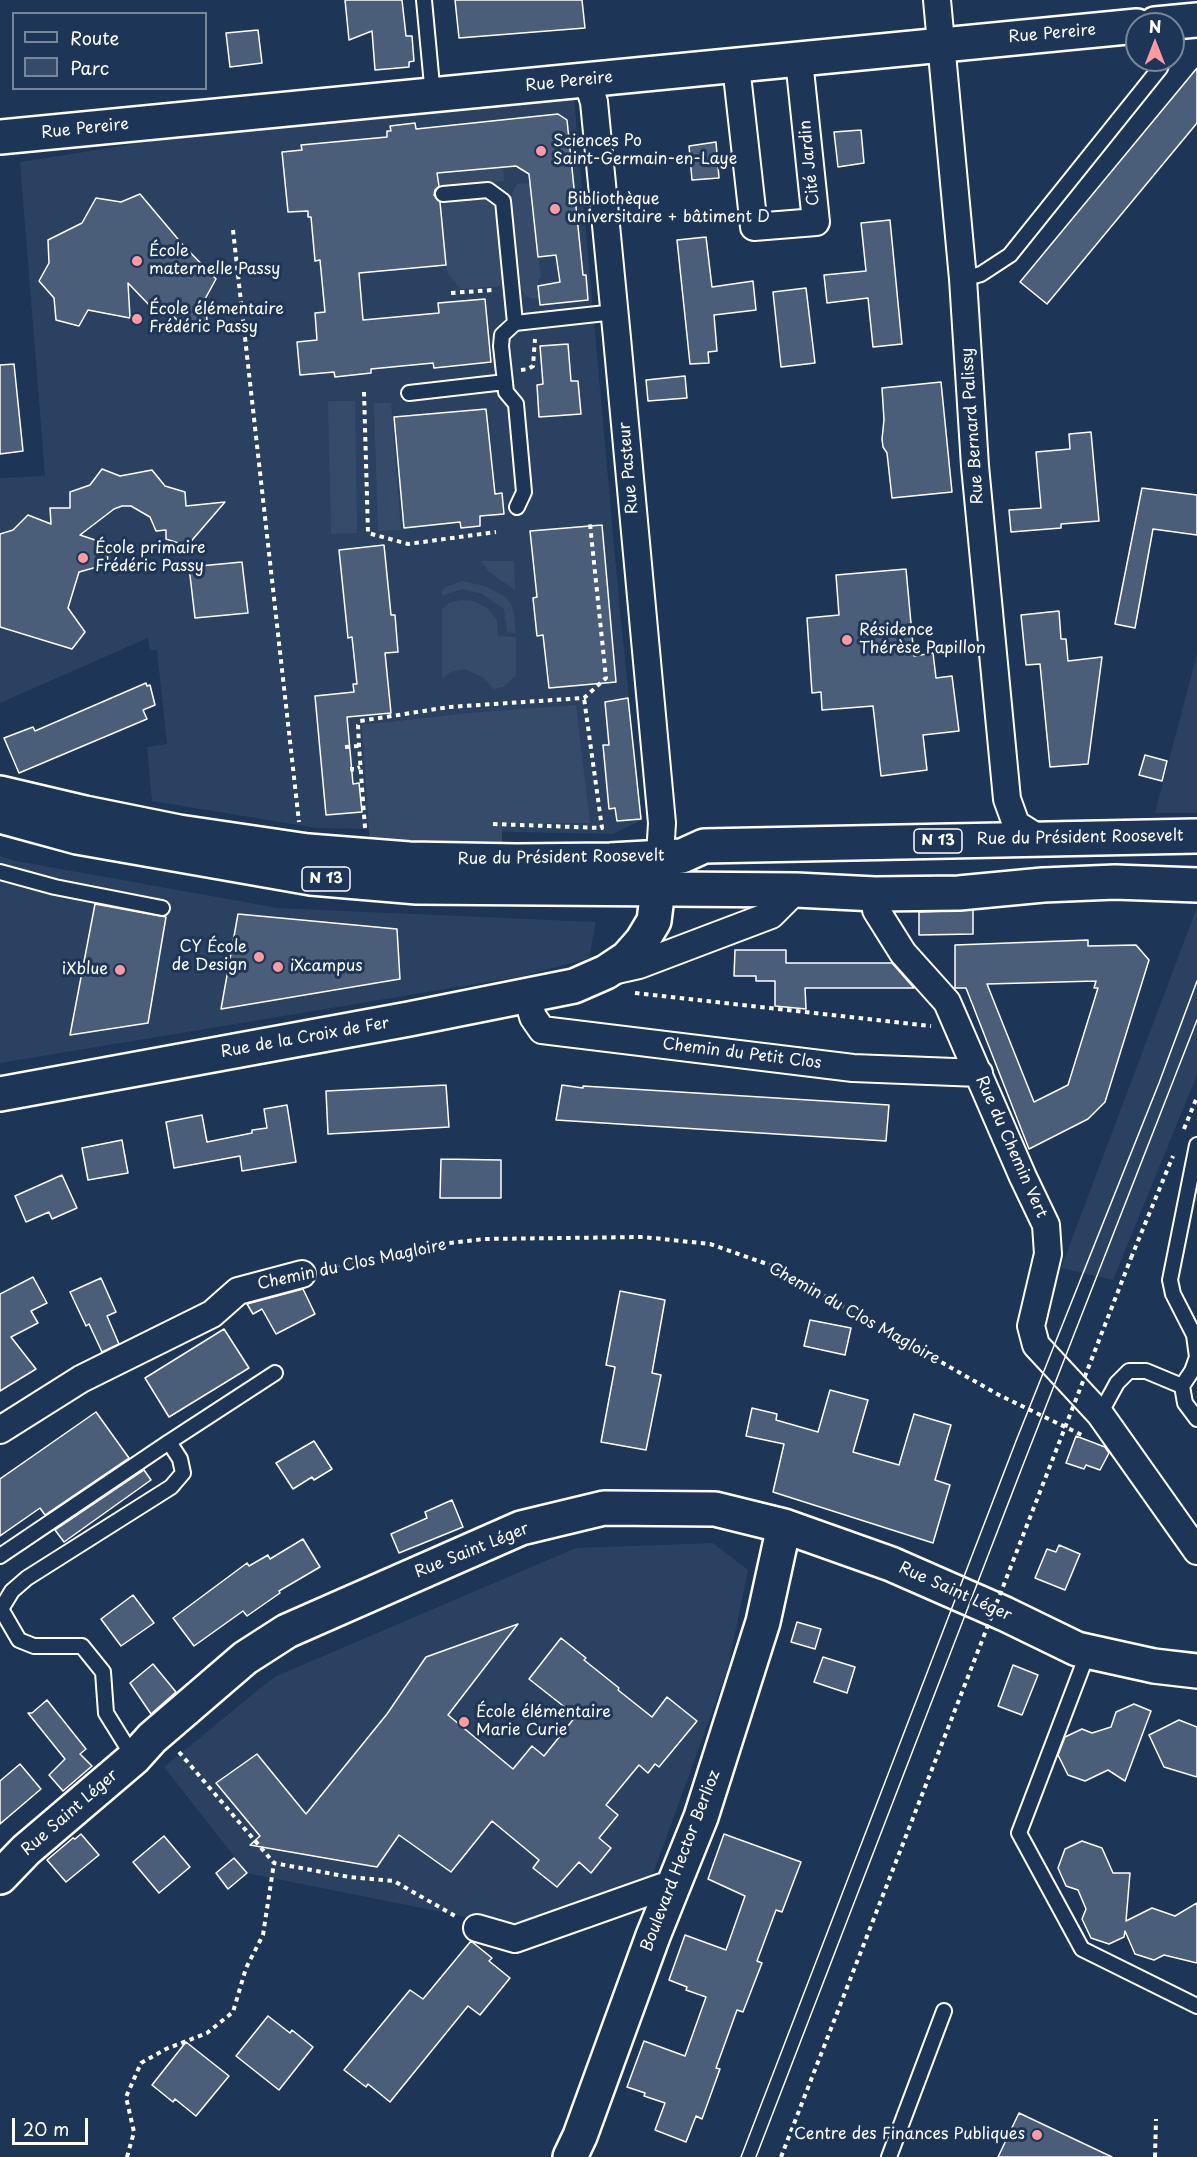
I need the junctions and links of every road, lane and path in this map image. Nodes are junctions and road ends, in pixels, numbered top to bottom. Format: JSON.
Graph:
{"nodes":[{"id":1,"x":424,"y":0,"type":"edge"},
{"id":2,"x":937,"y":0,"type":"edge"},
{"id":3,"x":1125,"y":27,"type":"edge"},
{"id":4,"x":941,"y":44,"type":"junction"},
{"id":5,"x":799,"y":60,"type":"junction"},
{"id":6,"x":736,"y":66,"type":"junction"},
{"id":7,"x":1157,"y":72,"type":"edge"},
{"id":8,"x":587,"y":80,"type":"junction"},
{"id":9,"x":433,"y":96,"type":"junction"},
{"id":10,"x":0,"y":137,"type":"edge"},
{"id":11,"x":443,"y":195,"type":"dead end"},
{"id":12,"x":234,"y":230,"type":"dead end"},
{"id":13,"x":963,"y":279,"type":"junction"},
{"id":14,"x":512,"y":289,"type":"junction"},
{"id":15,"x":451,"y":293,"type":"dead end"},
{"id":16,"x":615,"y":312,"type":"junction"},
{"id":17,"x":515,"y":323,"type":"junction"},
{"id":18,"x":536,"y":334,"type":"dead end"},
{"id":19,"x":504,"y":377,"type":"junction"},
{"id":20,"x":364,"y":392,"type":"dead end"},
{"id":21,"x":409,"y":393,"type":"dead end"},
{"id":22,"x":517,"y":507,"type":"dead end"},
{"id":23,"x":590,"y":524,"type":"dead end"},
{"id":24,"x":496,"y":532,"type":"dead end"},
{"id":25,"x":584,"y":698,"type":"junction"},
{"id":26,"x":359,"y":746,"type":"junction"},
{"id":27,"x":345,"y":747,"type":"dead end"},
{"id":28,"x":352,"y":767,"type":"dead end"},
{"id":29,"x":360,"y":767,"type":"junction"},
{"id":30,"x":0,"y":793,"type":"edge"},
{"id":31,"x":0,"y":816,"type":"edge"},
{"id":32,"x":493,"y":824,"type":"dead end"},
{"id":33,"x":365,"y":832,"type":"dead end"},
{"id":34,"x":1197,"y":836,"type":"edge"},
{"id":35,"x":1038,"y":838,"type":"junction"},
{"id":36,"x":308,"y":851,"type":"junction"},
{"id":37,"x":671,"y":856,"type":"junction"},
{"id":38,"x":1197,"y":856,"type":"edge"},
{"id":39,"x":1197,"y":868,"type":"edge"},
{"id":40,"x":0,"y":872,"type":"edge"},
{"id":41,"x":1197,"y":885,"type":"edge"},
{"id":42,"x":658,"y":889,"type":"junction"},
{"id":43,"x":796,"y":890,"type":"junction"},
{"id":44,"x":875,"y":894,"type":"junction"},
{"id":45,"x":162,"y":908,"type":"dead end"},
{"id":46,"x":606,"y":972,"type":"junction"},
{"id":47,"x":631,"y":993,"type":"dead end"},
{"id":48,"x":527,"y":996,"type":"junction"},
{"id":49,"x":959,"y":1029,"type":"junction"},
{"id":50,"x":979,"y":1073,"type":"junction"},
{"id":51,"x":0,"y":1094,"type":"edge"},
{"id":52,"x":1197,"y":1097,"type":"edge"},
{"id":53,"x":1184,"y":1129,"type":"dead end"},
{"id":54,"x":1197,"y":1145,"type":"edge"},
{"id":55,"x":1175,"y":1151,"type":"dead end"},
{"id":56,"x":302,"y":1274,"type":"joint"},
{"id":57,"x":275,"y":1373,"type":"dead end"},
{"id":58,"x":1182,"y":1386,"type":"junction"},
{"id":59,"x":1100,"y":1414,"type":"junction"},
{"id":60,"x":1197,"y":1419,"type":"edge"},
{"id":61,"x":0,"y":1430,"type":"edge"},
{"id":62,"x":169,"y":1442,"type":"junction"},
{"id":63,"x":1125,"y":1450,"type":"junction"},
{"id":64,"x":784,"y":1526,"type":"junction"},
{"id":65,"x":1197,"y":1551,"type":"edge"},
{"id":66,"x":0,"y":1556,"type":"edge"},
{"id":67,"x":1088,"y":1652,"type":"junction"},
{"id":68,"x":1197,"y":1671,"type":"edge"},
{"id":69,"x":143,"y":1748,"type":"junction"},
{"id":70,"x":274,"y":1863,"type":"junction"},
{"id":71,"x":0,"y":1878,"type":"edge"},
{"id":72,"x":671,"y":1891,"type":"junction"},
{"id":73,"x":477,"y":1928,"type":"joint"},
{"id":74,"x":1197,"y":2006,"type":"edge"},
{"id":75,"x":944,"y":2011,"type":"dead end"},
{"id":76,"x":1156,"y":2119,"type":"dead end"},
{"id":77,"x":127,"y":2157,"type":"edge"},
{"id":78,"x":570,"y":2157,"type":"edge"},
{"id":79,"x":782,"y":2157,"type":"edge"},
{"id":80,"x":889,"y":2157,"type":"edge"},
{"id":81,"x":1155,"y":2157,"type":"edge"}],
"edges":[{"from":1,"to":9,"type":"lane"},
{"from":2,"to":4,"type":"street","name":"Rue Bernard Palissy"},
{"from":3,"to":4,"type":"street","name":"Rue Pereire"},
{"from":4,"to":5,"type":"street","name":"Rue Pereire"},
{"from":4,"to":13,"type":"street","name":"Rue Bernard Palissy"},
{"from":5,"to":6,"type":"street","name":"Rue Pereire"},
{"from":5,"to":6,"type":"street","name":"Cité Jardin"},
{"from":6,"to":8,"type":"street","name":"Rue Pereire"},
{"from":7,"to":13,"type":"lane"},
{"from":8,"to":9,"type":"street","name":"Rue Pereire"},
{"from":8,"to":16,"type":"street","name":"Rue Pasteur"},
{"from":9,"to":10,"type":"street","name":"Rue Pereire"},
{"from":11,"to":14,"type":"lane"},
{"from":12,"to":36,"type":"path"},
{"from":13,"to":35,"type":"street","name":"Rue Bernard Palissy"},
{"from":14,"to":15,"type":"path"},
{"from":14,"to":17,"type":"lane"},
{"from":16,"to":17,"type":"lane"},
{"from":16,"to":37,"type":"street","name":"Rue Pasteur"},
{"from":17,"to":19,"type":"lane"},
{"from":18,"to":19,"type":"path"},
{"from":19,"to":21,"type":"lane"},
{"from":19,"to":22,"type":"lane"},
{"from":20,"to":24,"type":"path"},
{"from":23,"to":25,"type":"path"},
{"from":25,"to":26,"type":"path"},
{"from":25,"to":32,"type":"path"},
{"from":26,"to":27,"type":"path"},
{"from":26,"to":29,"type":"path"},
{"from":28,"to":29,"type":"path"},
{"from":29,"to":33,"type":"path"},
{"from":30,"to":36,"type":"street","name":"Rue du Président Roosevelt","number":"N 13"},
{"from":31,"to":42,"type":"street","name":"Rue du Président Roosevelt","number":"N 13"},
{"from":34,"to":35,"type":"street","name":"Rue du Président Roosevelt","number":"N 13"},
{"from":35,"to":37,"type":"street","name":"Rue du Président Roosevelt","number":"N 13"},
{"from":36,"to":37,"type":"street","name":"Rue du Président Roosevelt","number":"N 13"},
{"from":37,"to":38,"type":"street"},
{"from":37,"to":42,"type":"street","name":"Rue de la Croix de Fer"},
{"from":39,"to":43,"type":"street"},
{"from":40,"to":45,"type":"lane"},
{"from":41,"to":44,"type":"street","name":"Rue du Président Roosevelt","number":"N 13"},
{"from":42,"to":43,"type":"street","name":"Rue du Président Roosevelt","number":"N 13"},
{"from":42,"to":46,"type":"street","name":"Rue de la Croix de Fer"},
{"from":43,"to":44,"type":"street","name":"Rue du Président Roosevelt","number":"N 13"},
{"from":43,"to":46,"type":"street","name":"Rue de la Croix de Fer"},
{"from":44,"to":49,"type":"street","name":"Rue du Chemin Vert"},
{"from":46,"to":48,"type":"street","name":"Rue de la Croix de Fer"},
{"from":47,"to":49,"type":"path"},
{"from":48,"to":50,"type":"street","name":"Chemin du Petit Clos"},
{"from":48,"to":51,"type":"street","name":"Rue de la Croix de Fer"},
{"from":49,"to":50,"type":"street","name":"Rue du Chemin Vert"},
{"from":50,"to":59,"type":"street","name":"Rue du Chemin Vert"},
{"from":52,"to":53,"type":"path"},
{"from":54,"to":58,"type":"lane"},
{"from":55,"to":79,"type":"path","bridge":true},
{"from":56,"to":61,"type":"street","name":"Chemin du Clos Magloire"},
{"from":56,"to":63,"type":"path","name":"Chemin du Clos Magloire"},
{"from":57,"to":62,"type":"lane"},
{"from":58,"to":59,"type":"lane"},
{"from":58,"to":60,"type":"lane"},
{"from":59,"to":63,"type":"street","name":"Rue du Chemin Vert"},
{"from":62,"to":66,"type":"lane"},
{"from":62,"to":69,"type":"lane"},
{"from":63,"to":65,"type":"street","name":"Rue du Chemin Vert"},
{"from":64,"to":67,"type":"street","name":"Rue Saint Léger"},
{"from":64,"to":69,"type":"street","name":"Rue Saint Léger"},
{"from":64,"to":72,"type":"street","name":"Boulevard Hector Berlioz"},
{"from":67,"to":68,"type":"street","name":"Rue Saint Léger"},
{"from":67,"to":74,"type":"lane"},
{"from":69,"to":70,"type":"path"},
{"from":69,"to":71,"type":"street","name":"Rue Saint Léger"},
{"from":70,"to":73,"type":"path"},
{"from":70,"to":77,"type":"path"},
{"from":72,"to":73,"type":"street"},
{"from":72,"to":78,"type":"street","name":"Boulevard Hector Berlioz"},
{"from":75,"to":80,"type":"lane"},
{"from":76,"to":81,"type":"path"}]}
